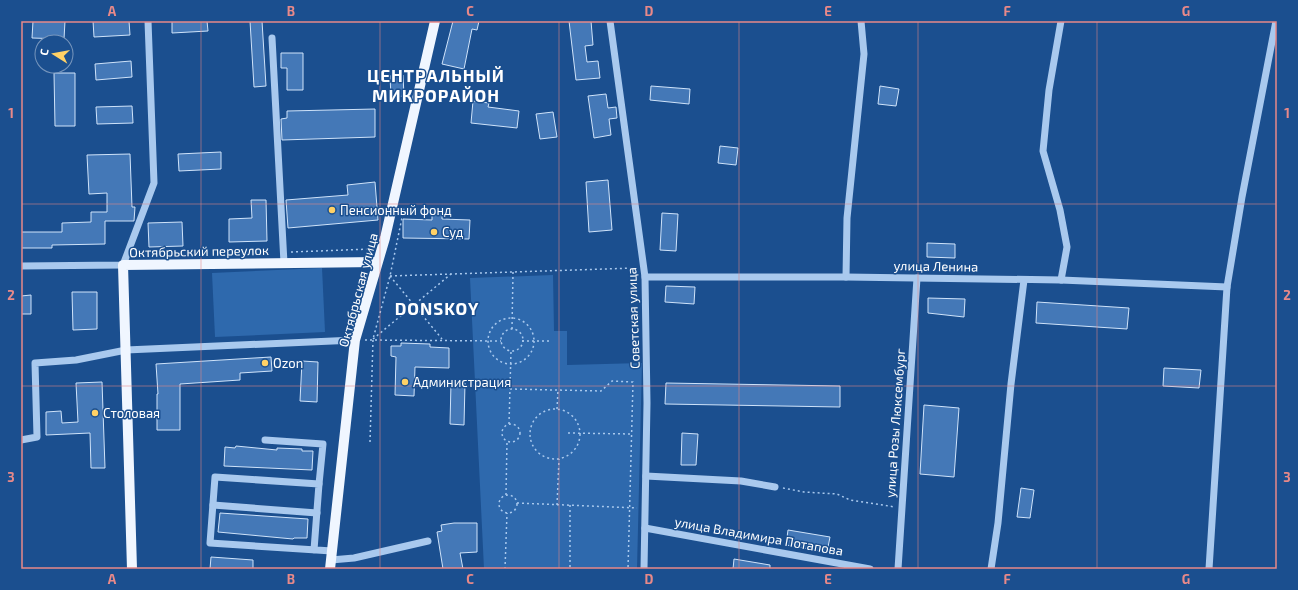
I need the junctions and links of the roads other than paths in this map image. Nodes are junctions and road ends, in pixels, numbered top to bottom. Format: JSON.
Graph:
{"nodes":[{"id":1,"x":148,"y":21,"type":"edge"},
{"id":2,"x":435,"y":21,"type":"edge"},
{"id":3,"x":610,"y":21,"type":"edge"},
{"id":4,"x":861,"y":21,"type":"edge"},
{"id":5,"x":1061,"y":21,"type":"edge"},
{"id":6,"x":1276,"y":21,"type":"edge"},
{"id":7,"x":272,"y":38,"type":"dead end"},
{"id":8,"x":377,"y":262,"type":"junction"},
{"id":9,"x":284,"y":263,"type":"junction"},
{"id":10,"x":123,"y":265,"type":"junction"},
{"id":11,"x":21,"y":266,"type":"edge"},
{"id":12,"x":645,"y":277,"type":"junction"},
{"id":13,"x":846,"y":277,"type":"junction"},
{"id":14,"x":917,"y":278,"type":"junction"},
{"id":15,"x":1024,"y":280,"type":"junction"},
{"id":16,"x":1061,"y":280,"type":"junction"},
{"id":17,"x":1226,"y":288,"type":"junction"},
{"id":18,"x":355,"y":340,"type":"junction"},
{"id":19,"x":126,"y":350,"type":"junction"},
{"id":20,"x":21,"y":440,"type":"edge"},
{"id":21,"x":265,"y":440,"type":"dead end"},
{"id":22,"x":646,"y":476,"type":"junction"},
{"id":23,"x":319,"y":484,"type":"junction"},
{"id":24,"x":775,"y":487,"type":"road end"},
{"id":25,"x":213,"y":505,"type":"junction"},
{"id":26,"x":317,"y":513,"type":"junction"},
{"id":27,"x":645,"y":528,"type":"junction"},
{"id":28,"x":428,"y":541,"type":"dead end"},
{"id":29,"x":314,"y":550,"type":"junction"},
{"id":30,"x":331,"y":560,"type":"edge"},
{"id":31,"x":132,"y":569,"type":"edge"},
{"id":32,"x":644,"y":569,"type":"edge"},
{"id":33,"x":870,"y":569,"type":"edge"},
{"id":34,"x":898,"y":569,"type":"edge"},
{"id":35,"x":991,"y":569,"type":"edge"},
{"id":36,"x":1209,"y":569,"type":"edge"}],
"edges":[{"from":1,"to":10,"type":"street"},
{"from":2,"to":8,"type":"main road","name":"Октябрьская улица"},
{"from":3,"to":12,"type":"street","name":"Советская улица"},
{"from":4,"to":13,"type":"street"},
{"from":5,"to":16,"type":"street"},
{"from":6,"to":17,"type":"street"},
{"from":7,"to":9,"type":"street"},
{"from":8,"to":9,"type":"main road","name":"Октябрьский переулок"},
{"from":8,"to":18,"type":"main road","name":"Октябрьская улица"},
{"from":9,"to":10,"type":"main road","name":"Октябрьский переулок"},
{"from":10,"to":11,"type":"street","name":"Октябрьский переулок"},
{"from":10,"to":19,"type":"main road"},
{"from":12,"to":13,"type":"street","name":"улица Ленина"},
{"from":12,"to":22,"type":"street","name":"Советская улица"},
{"from":13,"to":14,"type":"street","name":"улица Ленина"},
{"from":14,"to":15,"type":"street","name":"улица Ленина"},
{"from":14,"to":34,"type":"street","name":"улица Розы Люксембург"},
{"from":15,"to":16,"type":"street","name":"улица Ленина"},
{"from":15,"to":35,"type":"street"},
{"from":16,"to":17,"type":"street","name":"улица Ленина"},
{"from":17,"to":36,"type":"street"},
{"from":18,"to":19,"type":"street"},
{"from":18,"to":30,"type":"main road","name":"Октябрьская улица"},
{"from":19,"to":20,"type":"street"},
{"from":19,"to":31,"type":"main road"},
{"from":21,"to":23,"type":"street"},
{"from":22,"to":24,"type":"street"},
{"from":22,"to":27,"type":"street","name":"Советская улица"},
{"from":23,"to":25,"type":"street"},
{"from":23,"to":26,"type":"street"},
{"from":25,"to":26,"type":"street"},
{"from":25,"to":29,"type":"street"},
{"from":26,"to":29,"type":"street"},
{"from":27,"to":32,"type":"street","name":"Советская улица"},
{"from":27,"to":33,"type":"street","name":"улица Владимира Потапова"},
{"from":28,"to":30,"type":"street"},
{"from":29,"to":30,"type":"street"}]}
